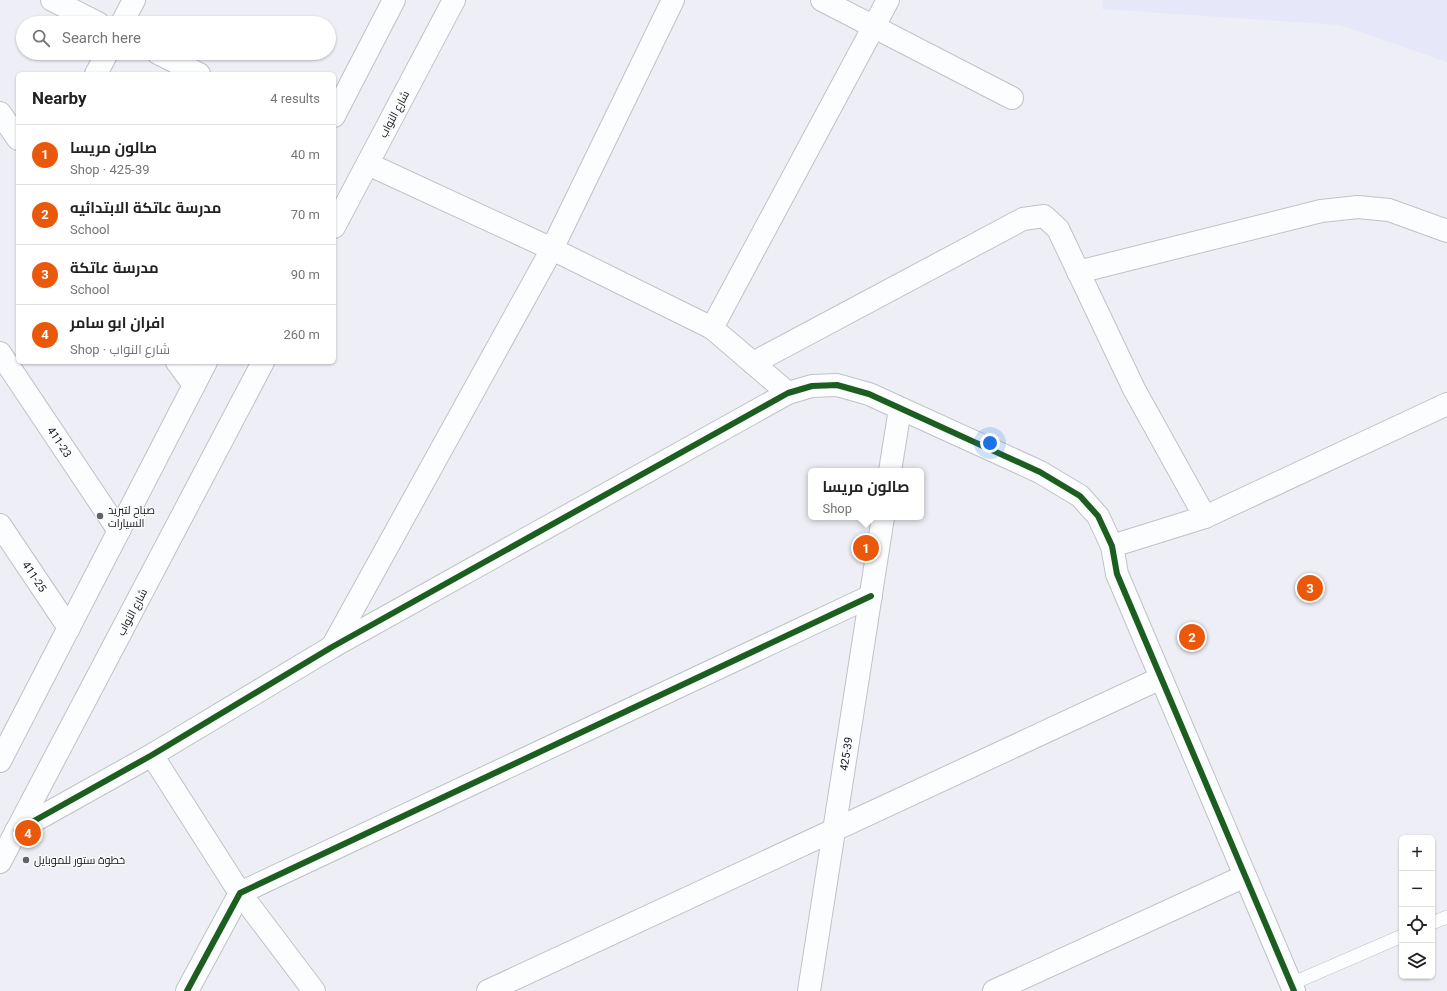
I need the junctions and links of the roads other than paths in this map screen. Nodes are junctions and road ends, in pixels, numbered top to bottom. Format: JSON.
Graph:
{"nodes":[{"id":1,"x":52,"y":0,"type":"edge"},
{"id":2,"x":134,"y":0,"type":"edge"},
{"id":3,"x":394,"y":0,"type":"edge"},
{"id":4,"x":454,"y":0,"type":"edge"},
{"id":5,"x":673,"y":0,"type":"edge"},
{"id":6,"x":822,"y":0,"type":"edge"},
{"id":7,"x":888,"y":0,"type":"edge"},
{"id":8,"x":84,"y":16,"type":"edge"},
{"id":9,"x":126,"y":16,"type":"edge"},
{"id":10,"x":875,"y":26,"type":"junction"},
{"id":11,"x":103,"y":60,"type":"edge"},
{"id":12,"x":172,"y":60,"type":"edge"},
{"id":13,"x":97,"y":72,"type":"edge"},
{"id":14,"x":196,"y":72,"type":"edge"},
{"id":15,"x":1012,"y":98,"type":"dead end"},
{"id":16,"x":336,"y":112,"type":"edge"},
{"id":17,"x":0,"y":113,"type":"edge"},
{"id":18,"x":16,"y":136,"type":"edge"},
{"id":19,"x":368,"y":164,"type":"junction"},
{"id":20,"x":336,"y":224,"type":"edge"},
{"id":21,"x":1447,"y":231,"type":"edge"},
{"id":22,"x":552,"y":249,"type":"junction"},
{"id":23,"x":1078,"y":272,"type":"junction"},
{"id":24,"x":712,"y":328,"type":"junction"},
{"id":25,"x":0,"y":353,"type":"edge"},
{"id":26,"x":753,"y":363,"type":"junction"},
{"id":27,"x":178,"y":364,"type":"edge"},
{"id":28,"x":205,"y":364,"type":"edge"},
{"id":29,"x":262,"y":364,"type":"edge"},
{"id":30,"x":194,"y":386,"type":"junction"},
{"id":31,"x":788,"y":393,"type":"junction"},
{"id":32,"x":1447,"y":404,"type":"edge"},
{"id":33,"x":900,"y":409,"type":"junction"},
{"id":34,"x":890,"y":468,"type":"edge"},
{"id":35,"x":1205,"y":516,"type":"junction"},
{"id":36,"x":883,"y":520,"type":"edge"},
{"id":37,"x":1,"y":531,"type":"edge"},
{"id":38,"x":119,"y":531,"type":"junction"},
{"id":39,"x":1112,"y":546,"type":"junction"},
{"id":40,"x":871,"y":596,"type":"junction"},
{"id":41,"x":69,"y":628,"type":"junction"},
{"id":42,"x":332,"y":647,"type":"junction"},
{"id":43,"x":1161,"y":678,"type":"junction"},
{"id":44,"x":152,"y":754,"type":"junction"},
{"id":45,"x":0,"y":761,"type":"edge"},
{"id":46,"x":834,"y":829,"type":"junction"},
{"id":47,"x":16,"y":831,"type":"junction"},
{"id":48,"x":0,"y":862,"type":"edge"},
{"id":49,"x":1245,"y":876,"type":"junction"},
{"id":50,"x":240,"y":893,"type":"junction"},
{"id":51,"x":1447,"y":917,"type":"edge"},
{"id":52,"x":1435,"y":922,"type":"edge"},
{"id":53,"x":1399,"y":937,"type":"edge"},
{"id":54,"x":1037,"y":982,"type":"edge"},
{"id":55,"x":1292,"y":988,"type":"edge"},
{"id":56,"x":187,"y":991,"type":"edge"},
{"id":57,"x":314,"y":991,"type":"edge"},
{"id":58,"x":488,"y":991,"type":"edge"},
{"id":59,"x":809,"y":991,"type":"edge"},
{"id":60,"x":994,"y":991,"type":"edge"}],
"edges":[{"from":1,"to":8,"type":"street"},
{"from":2,"to":9,"type":"street"},
{"from":3,"to":16,"type":"street"},
{"from":4,"to":19,"type":"street","name":"شارع النواب"},
{"from":5,"to":22,"type":"street"},
{"from":6,"to":10,"type":"street"},
{"from":7,"to":10,"type":"street"},
{"from":10,"to":15,"type":"street"},
{"from":10,"to":24,"type":"street"},
{"from":11,"to":13,"type":"street"},
{"from":12,"to":14,"type":"street"},
{"from":17,"to":18,"type":"street"},
{"from":19,"to":20,"type":"street","name":"شارع النواب"},
{"from":19,"to":22,"type":"street"},
{"from":21,"to":23,"type":"street"},
{"from":22,"to":24,"type":"street"},
{"from":22,"to":42,"type":"street"},
{"from":23,"to":26,"type":"street"},
{"from":23,"to":35,"type":"street"},
{"from":24,"to":26,"type":"street"},
{"from":25,"to":38,"type":"street","name":"411-23"},
{"from":26,"to":31,"type":"street"},
{"from":27,"to":30,"type":"street"},
{"from":28,"to":30,"type":"street"},
{"from":29,"to":47,"type":"street","name":"شارع النواب"},
{"from":30,"to":38,"type":"street"},
{"from":31,"to":33,"type":"street"},
{"from":31,"to":42,"type":"street"},
{"from":32,"to":35,"type":"street"},
{"from":33,"to":34,"type":"street"},
{"from":33,"to":39,"type":"street"},
{"from":35,"to":39,"type":"street"},
{"from":36,"to":40,"type":"street","name":"425-39"},
{"from":37,"to":41,"type":"street","name":"411-25"},
{"from":38,"to":41,"type":"street"},
{"from":39,"to":43,"type":"street"},
{"from":40,"to":46,"type":"street","name":"425-39"},
{"from":40,"to":50,"type":"street"},
{"from":41,"to":45,"type":"street"},
{"from":42,"to":44,"type":"street"},
{"from":43,"to":46,"type":"street"},
{"from":43,"to":49,"type":"street"},
{"from":44,"to":47,"type":"street"},
{"from":44,"to":50,"type":"street"},
{"from":46,"to":58,"type":"street"},
{"from":46,"to":59,"type":"street","name":"425-39"},
{"from":47,"to":48,"type":"street","name":"شارع النواب"},
{"from":49,"to":54,"type":"street"},
{"from":49,"to":55,"type":"street"},
{"from":50,"to":56,"type":"street"},
{"from":50,"to":57,"type":"street"},
{"from":51,"to":52,"type":"lane"},
{"from":53,"to":55,"type":"lane"},
{"from":54,"to":60,"type":"street"}]}
